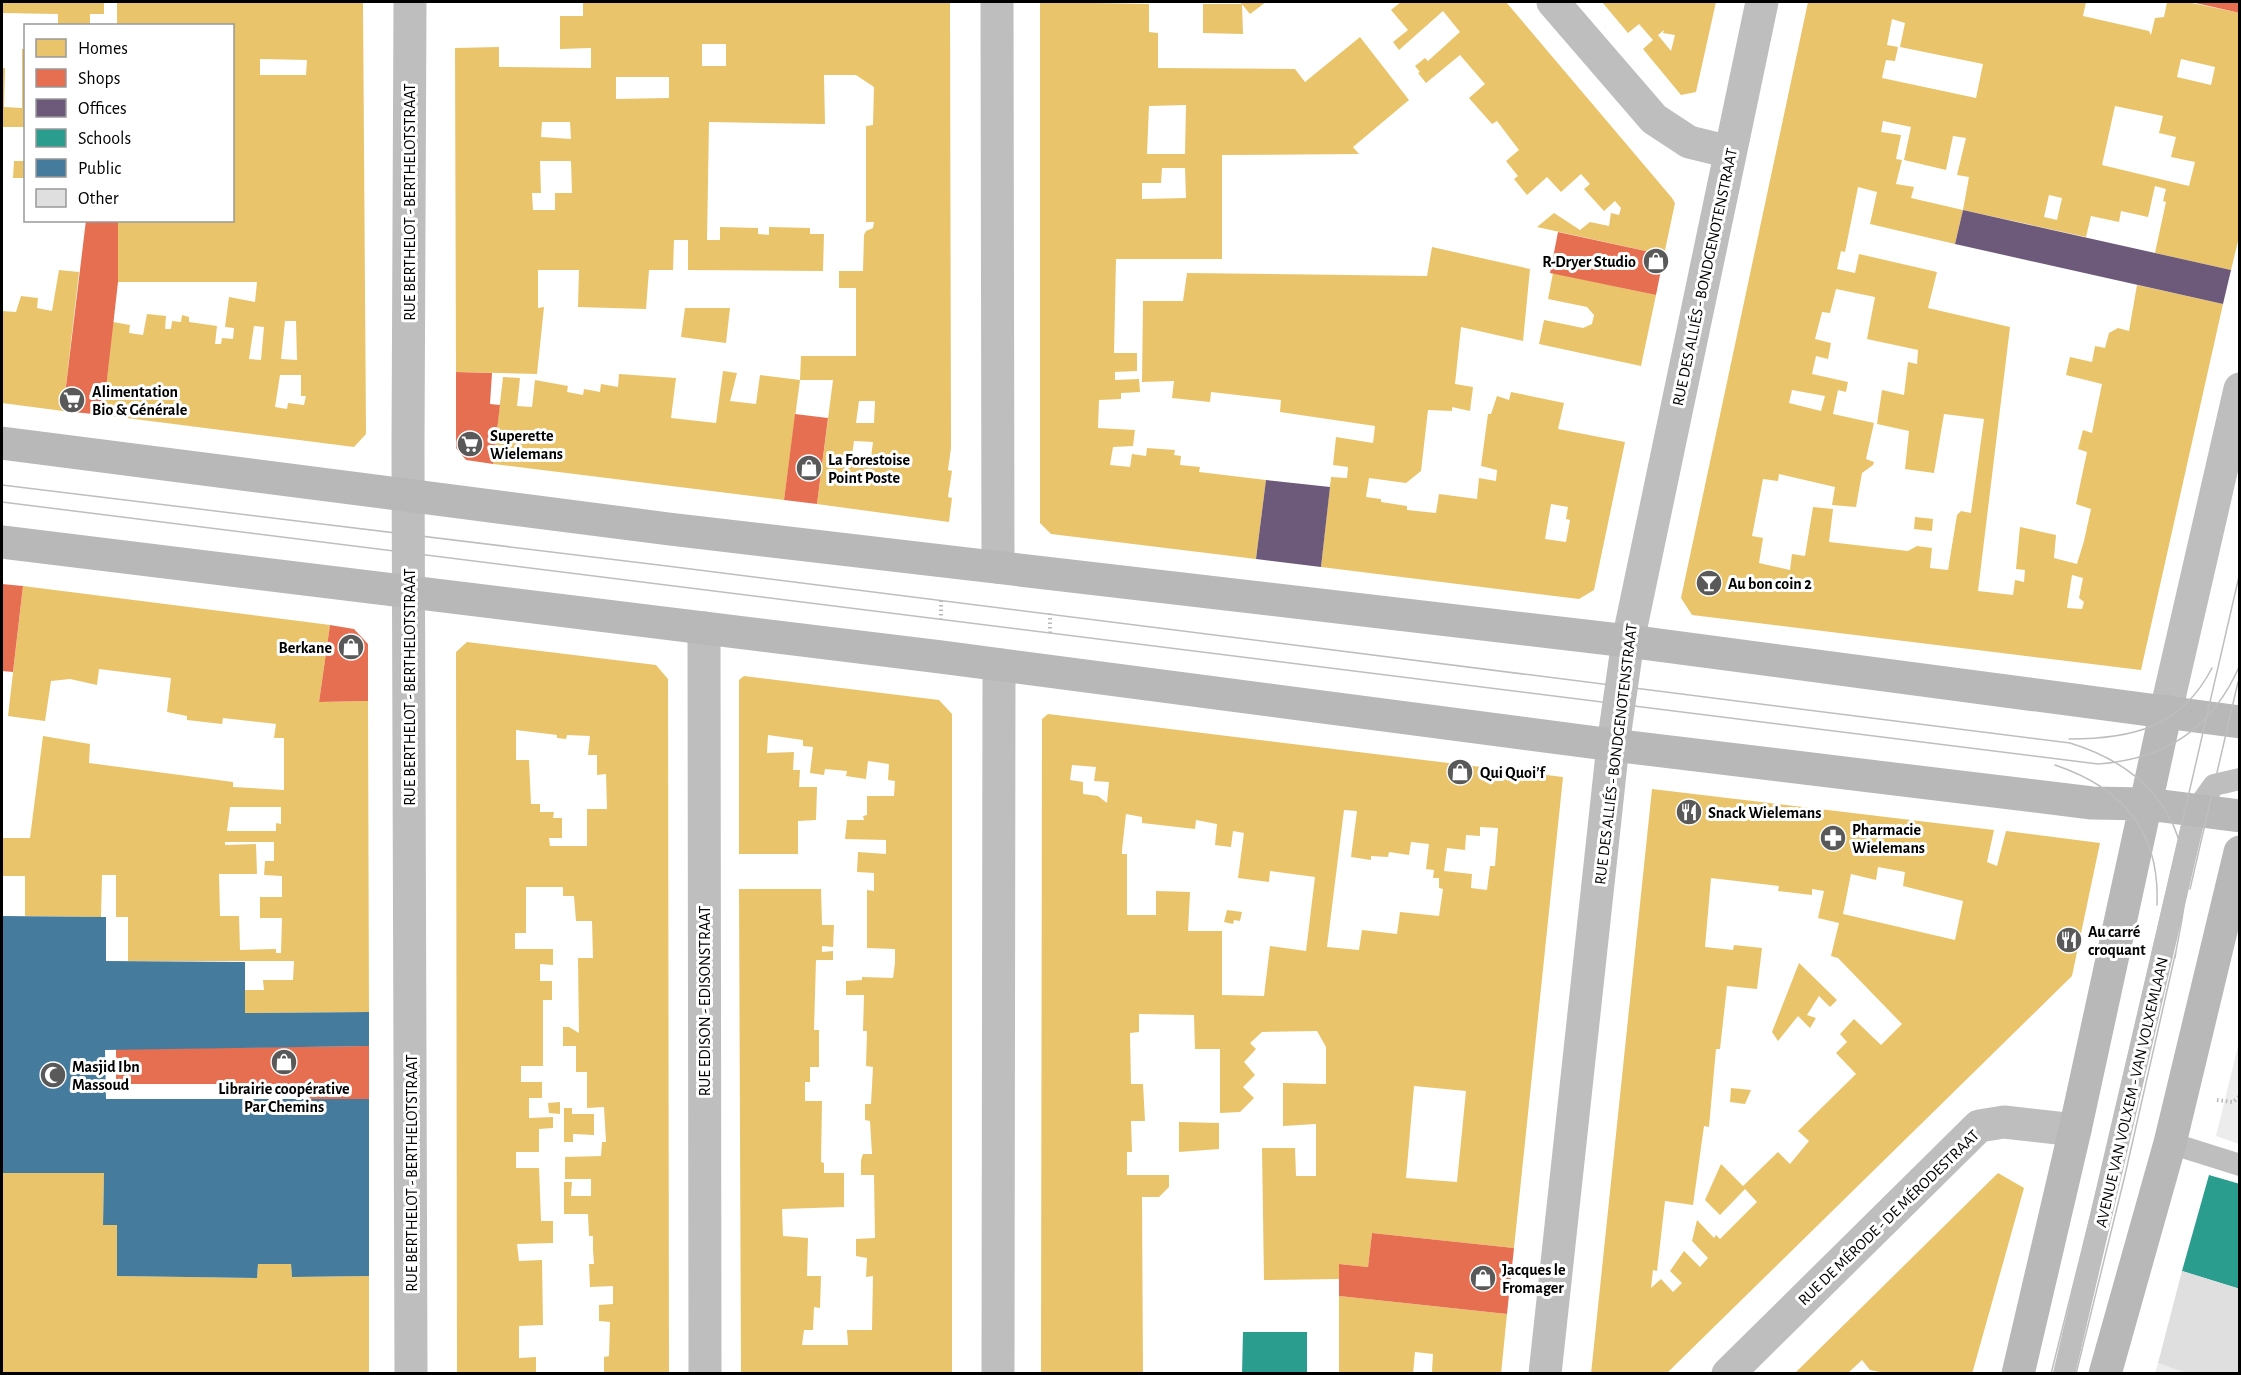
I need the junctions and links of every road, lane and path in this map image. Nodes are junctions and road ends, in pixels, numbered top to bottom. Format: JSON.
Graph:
{"nodes":[{"id":1,"x":410,"y":2,"type":"edge"},
{"id":2,"x":997,"y":2,"type":"edge"},
{"id":3,"x":1553,"y":2,"type":"edge"},
{"id":4,"x":1762,"y":2,"type":"edge"},
{"id":5,"x":1730,"y":152,"type":"junction"},
{"id":6,"x":2240,"y":389,"type":"edge"},
{"id":7,"x":2,"y":443,"type":"edge"},
{"id":8,"x":408,"y":493,"type":"junction"},
{"id":9,"x":2,"y":542,"type":"edge"},
{"id":10,"x":941,"y":561,"type":"junction"},
{"id":11,"x":998,"y":567,"type":"junction"},
{"id":12,"x":1050,"y":574,"type":"junction"},
{"id":13,"x":409,"y":593,"type":"junction"},
{"id":14,"x":704,"y":628,"type":"junction"},
{"id":15,"x":1628,"y":641,"type":"junction"},
{"id":16,"x":941,"y":657,"type":"junction"},
{"id":17,"x":999,"y":665,"type":"junction"},
{"id":18,"x":1049,"y":671,"type":"junction"},
{"id":19,"x":2166,"y":711,"type":"junction"},
{"id":20,"x":2240,"y":722,"type":"edge"},
{"id":21,"x":1613,"y":745,"type":"junction"},
{"id":22,"x":2240,"y":779,"type":"edge"},
{"id":23,"x":2147,"y":804,"type":"junction"},
{"id":24,"x":2196,"y":810,"type":"junction"},
{"id":25,"x":2240,"y":816,"type":"edge"},
{"id":26,"x":2240,"y":852,"type":"edge"},
{"id":27,"x":2240,"y":1096,"type":"edge"},
{"id":28,"x":2217,"y":1100,"type":"dead end"},
{"id":29,"x":2075,"y":1130,"type":"junction"},
{"id":30,"x":2170,"y":1143,"type":"junction"},
{"id":31,"x":2240,"y":1165,"type":"edge"},
{"id":32,"x":411,"y":1374,"type":"edge"},
{"id":33,"x":705,"y":1374,"type":"edge"},
{"id":34,"x":998,"y":1374,"type":"edge"},
{"id":35,"x":1545,"y":1374,"type":"edge"},
{"id":36,"x":1728,"y":1374,"type":"edge"},
{"id":37,"x":2018,"y":1374,"type":"edge"},
{"id":38,"x":2064,"y":1374,"type":"edge"},
{"id":39,"x":2105,"y":1374,"type":"edge"}],
"edges":[{"from":1,"to":8,"type":"street","name":"RUE BERTHELOT - BERTHELOTSTRAAT"},
{"from":2,"to":11,"type":"street"},
{"from":3,"to":5,"type":"street"},
{"from":4,"to":5,"type":"street","name":"RUE DES ALLIÉS - BONDGENOTENSTRAAT"},
{"from":5,"to":15,"type":"street","name":"RUE DES ALLIÉS - BONDGENOTENSTRAAT"},
{"from":6,"to":19,"type":"street"},
{"from":7,"to":8,"type":"main road"},
{"from":8,"to":10,"type":"main road"},
{"from":8,"to":13,"type":"street","name":"RUE BERTHELOT - BERTHELOTSTRAAT"},
{"from":9,"to":13,"type":"main road"},
{"from":10,"to":11,"type":"main road"},
{"from":10,"to":16,"type":"path"},
{"from":11,"to":12,"type":"main road"},
{"from":12,"to":15,"type":"main road"},
{"from":12,"to":18,"type":"path"},
{"from":13,"to":14,"type":"main road"},
{"from":13,"to":32,"type":"street","name":"RUE BERTHELOT - BERTHELOTSTRAAT"},
{"from":14,"to":16,"type":"main road"},
{"from":14,"to":33,"type":"street","name":"RUE EDISON - EDISONSTRAAT"},
{"from":15,"to":19,"type":"main road"},
{"from":15,"to":21,"type":"street","name":"RUE DES ALLIÉS - BONDGENOTENSTRAAT"},
{"from":16,"to":17,"type":"main road"},
{"from":17,"to":18,"type":"main road"},
{"from":17,"to":34,"type":"street"},
{"from":18,"to":21,"type":"main road"},
{"from":19,"to":20,"type":"main road"},
{"from":19,"to":23,"type":"main road"},
{"from":21,"to":23,"type":"main road"},
{"from":21,"to":35,"type":"street","name":"RUE DES ALLIÉS - BONDGENOTENSTRAAT"},
{"from":22,"to":24,"type":"lane"},
{"from":23,"to":24,"type":"main road"},
{"from":23,"to":29,"type":"main road"},
{"from":24,"to":25,"type":"main road"},
{"from":24,"to":38,"type":"lane","name":"AVENUE VAN VOLXEM - VAN VOLXEMLAAN"},
{"from":26,"to":30,"type":"main road"},
{"from":27,"to":28,"type":"path"},
{"from":29,"to":36,"type":"street","name":"RUE DE MÉRODE - DE MÉRODESTRAAT"},
{"from":29,"to":37,"type":"main road"},
{"from":30,"to":31,"type":"lane"},
{"from":30,"to":39,"type":"main road"}]}
